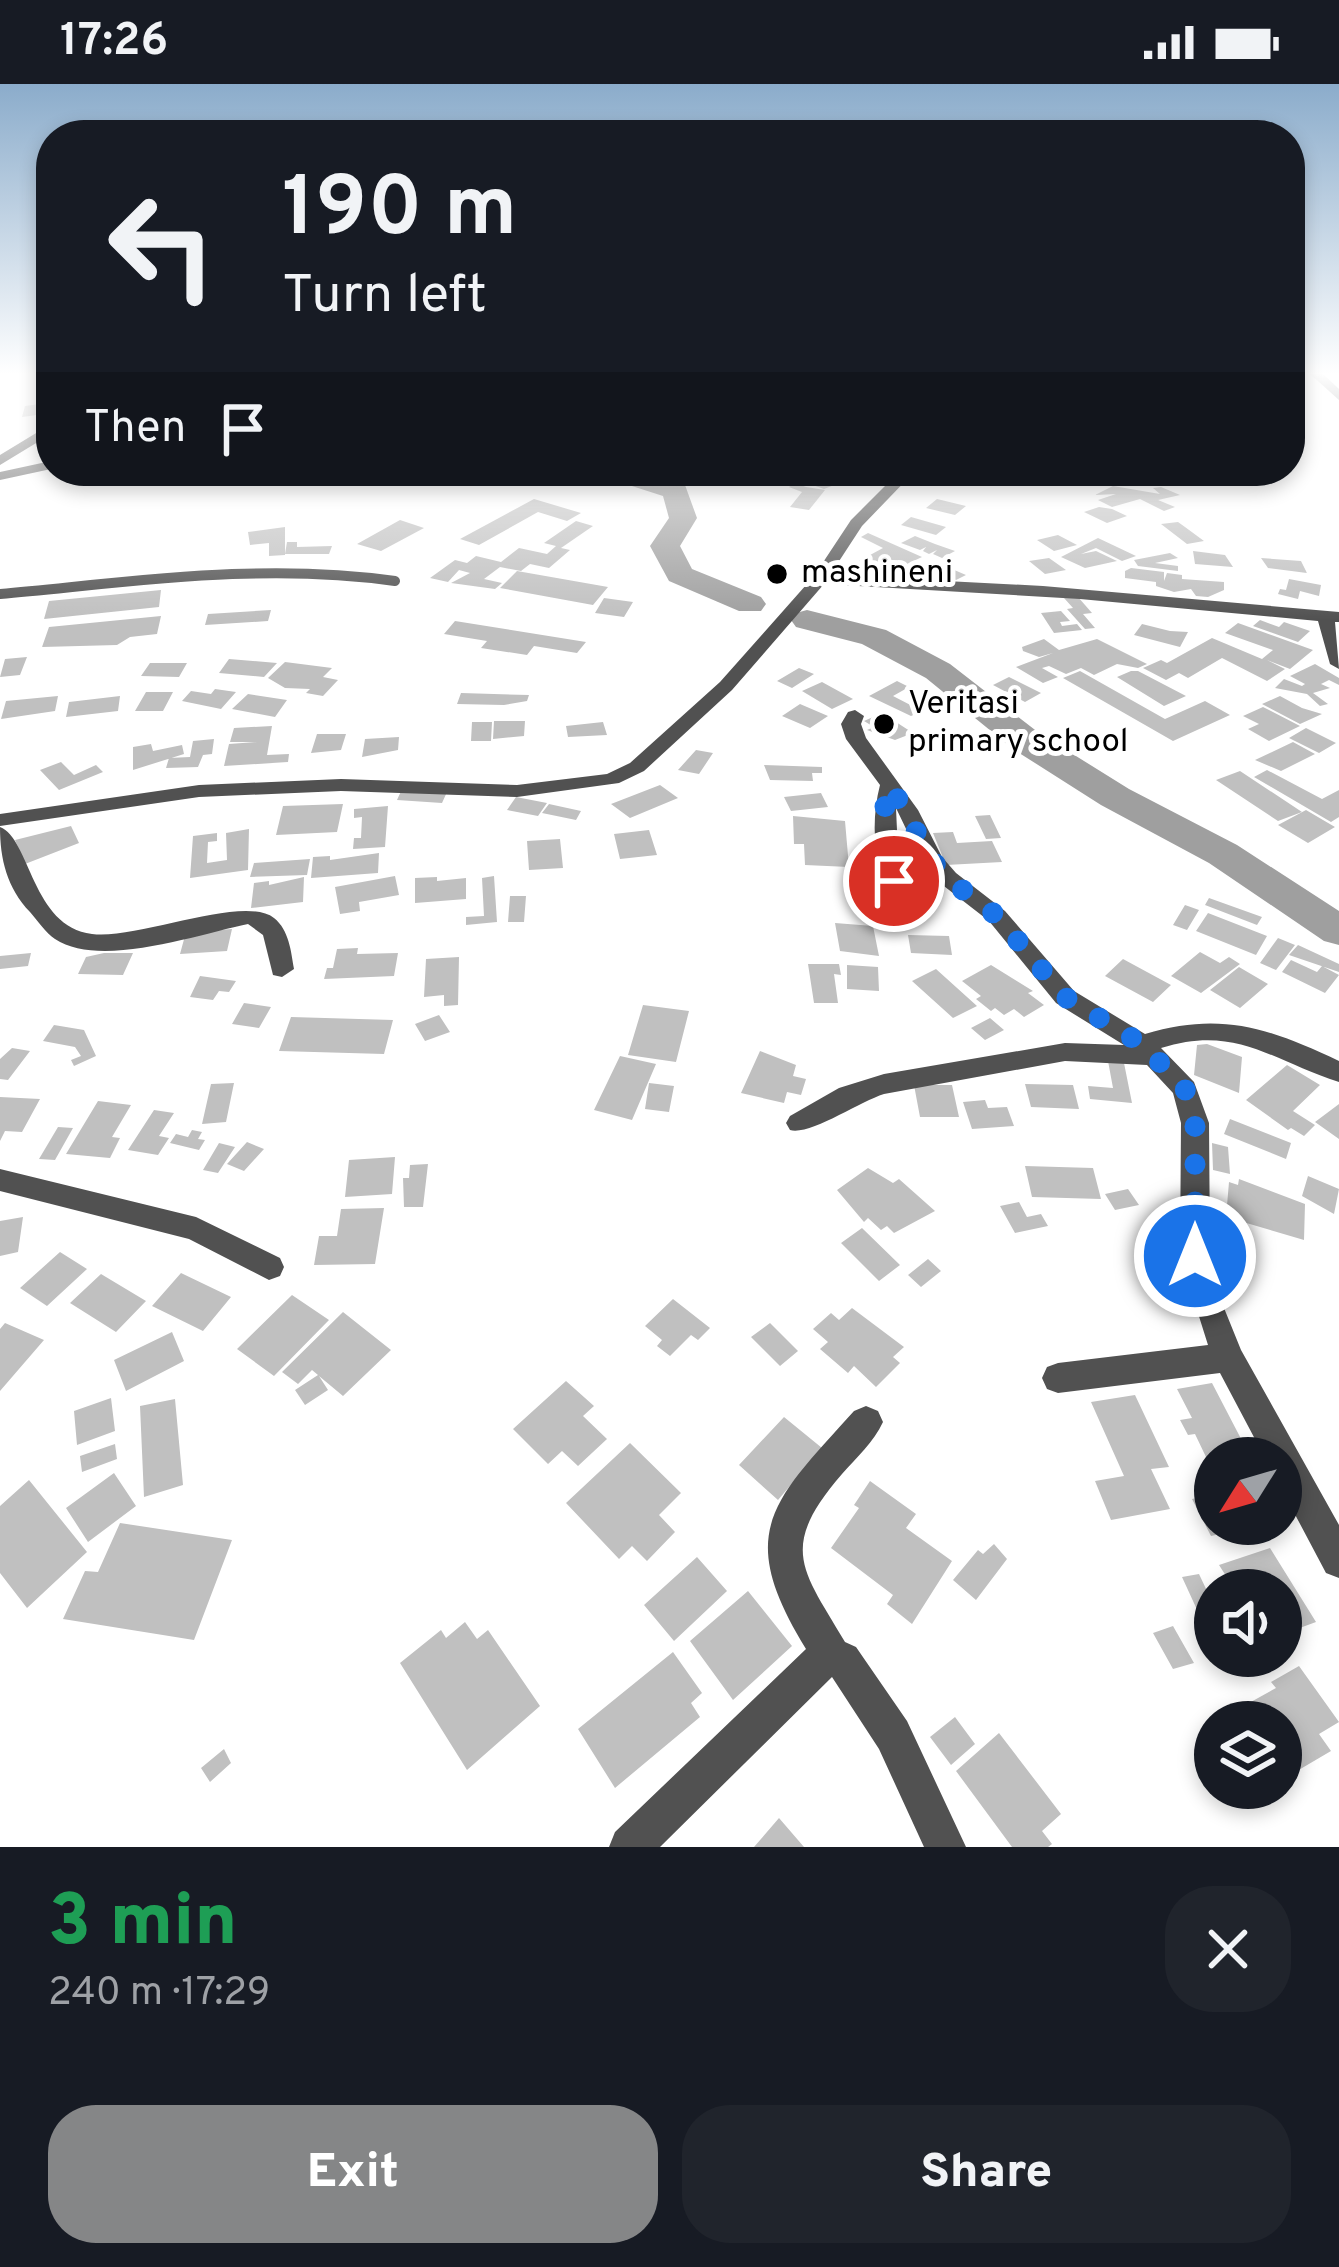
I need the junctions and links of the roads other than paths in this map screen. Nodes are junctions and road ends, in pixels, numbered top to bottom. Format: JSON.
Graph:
{"nodes":[{"id":1,"x":36,"y":468,"type":"edge"},
{"id":2,"x":0,"y":476,"type":"edge"},
{"id":3,"x":893,"y":486,"type":"edge"},
{"id":4,"x":820,"y":579,"type":"junction"},
{"id":5,"x":395,"y":581,"type":"dead end"},
{"id":6,"x":0,"y":594,"type":"edge"},
{"id":7,"x":1332,"y":616,"type":"edge"},
{"id":8,"x":1339,"y":664,"type":"edge"},
{"id":9,"x":855,"y":716,"type":"dead end"},
{"id":10,"x":890,"y":785,"type":"junction"},
{"id":11,"x":0,"y":820,"type":"edge"},
{"id":12,"x":0,"y":833,"type":"edge"},
{"id":13,"x":907,"y":920,"type":"dead end"},
{"id":14,"x":282,"y":970,"type":"dead end"},
{"id":15,"x":1149,"y":1050,"type":"junction"},
{"id":16,"x":1339,"y":1072,"type":"edge"},
{"id":17,"x":800,"y":1123,"type":"dead end"},
{"id":18,"x":0,"y":1180,"type":"edge"},
{"id":19,"x":269,"y":1267,"type":"dead end"},
{"id":20,"x":1228,"y":1357,"type":"junction"},
{"id":21,"x":1058,"y":1378,"type":"dead end"},
{"id":22,"x":866,"y":1422,"type":"dead end"},
{"id":23,"x":1339,"y":1560,"type":"edge"},
{"id":24,"x":832,"y":1656,"type":"junction"},
{"id":25,"x":630,"y":1847,"type":"edge"},
{"id":26,"x":945,"y":1847,"type":"edge"}],
"edges":[{"from":1,"to":2,"type":"street"},
{"from":3,"to":4,"type":"street"},
{"from":4,"to":7,"type":"street"},
{"from":4,"to":11,"type":"street"},
{"from":5,"to":6,"type":"lane"},
{"from":7,"to":8,"type":"street"},
{"from":9,"to":10,"type":"street"},
{"from":10,"to":13,"type":"street"},
{"from":10,"to":15,"type":"street"},
{"from":12,"to":14,"type":"street"},
{"from":15,"to":16,"type":"street"},
{"from":15,"to":17,"type":"street"},
{"from":15,"to":20,"type":"street"},
{"from":18,"to":19,"type":"street"},
{"from":20,"to":21,"type":"street"},
{"from":20,"to":23,"type":"street"},
{"from":22,"to":24,"type":"street"},
{"from":24,"to":25,"type":"street"},
{"from":24,"to":26,"type":"street"}]}
